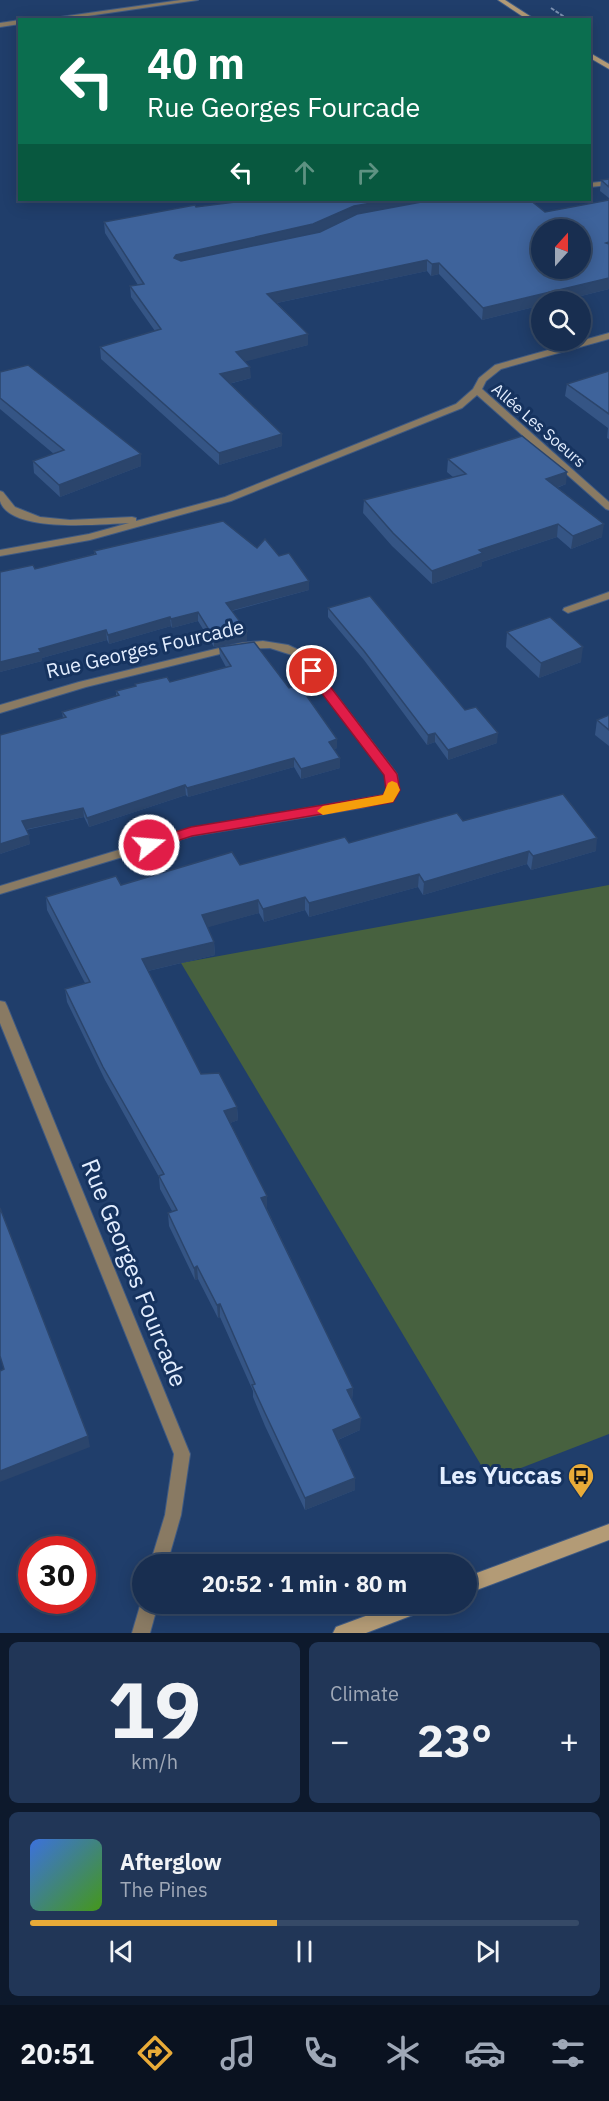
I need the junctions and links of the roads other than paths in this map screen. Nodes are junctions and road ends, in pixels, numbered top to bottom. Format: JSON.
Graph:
{"nodes":[{"id":1,"x":195,"y":0,"type":"edge"},
{"id":2,"x":501,"y":0,"type":"edge"},
{"id":3,"x":57,"y":18,"type":"edge"},
{"id":4,"x":529,"y":18,"type":"edge"},
{"id":5,"x":18,"y":22,"type":"edge"},
{"id":6,"x":0,"y":25,"type":"edge"},
{"id":7,"x":591,"y":56,"type":"edge"},
{"id":8,"x":609,"y":67,"type":"edge"},
{"id":9,"x":609,"y":183,"type":"edge"},
{"id":10,"x":591,"y":185,"type":"edge"},
{"id":11,"x":609,"y":336,"type":"edge"},
{"id":12,"x":477,"y":390,"type":"junction"},
{"id":13,"x":0,"y":494,"type":"edge"},
{"id":14,"x":609,"y":507,"type":"edge"},
{"id":15,"x":151,"y":520,"type":"junction"},
{"id":16,"x":0,"y":553,"type":"edge"},
{"id":17,"x":609,"y":596,"type":"edge"},
{"id":18,"x":568,"y":609,"type":"dead end"},
{"id":19,"x":0,"y":709,"type":"edge"},
{"id":20,"x":0,"y":890,"type":"edge"},
{"id":21,"x":0,"y":1006,"type":"edge"},
{"id":22,"x":609,"y":1532,"type":"edge"},
{"id":23,"x":162,"y":1554,"type":"edge"},
{"id":24,"x":477,"y":1582,"type":"edge"},
{"id":25,"x":146,"y":1614,"type":"edge"},
{"id":26,"x":393,"y":1614,"type":"edge"},
{"id":27,"x":141,"y":1633,"type":"edge"},
{"id":28,"x":342,"y":1633,"type":"edge"}],
"edges":[{"from":1,"to":3,"type":"street"},
{"from":2,"to":4,"type":"main road"},
{"from":5,"to":6,"type":"street"},
{"from":7,"to":8,"type":"main road"},
{"from":9,"to":10,"type":"street"},
{"from":11,"to":12,"type":"street"},
{"from":12,"to":14,"type":"street","name":"Allée Les Soeurs"},
{"from":12,"to":15,"type":"street"},
{"from":13,"to":15,"type":"street"},
{"from":15,"to":16,"type":"street"},
{"from":17,"to":18,"type":"street"},
{"from":19,"to":20,"type":"street","name":"Rue Georges Fourcade"},
{"from":21,"to":23,"type":"street","name":"Rue Georges Fourcade"},
{"from":22,"to":24,"type":"main road"},
{"from":25,"to":27,"type":"street"},
{"from":26,"to":28,"type":"main road"}]}
